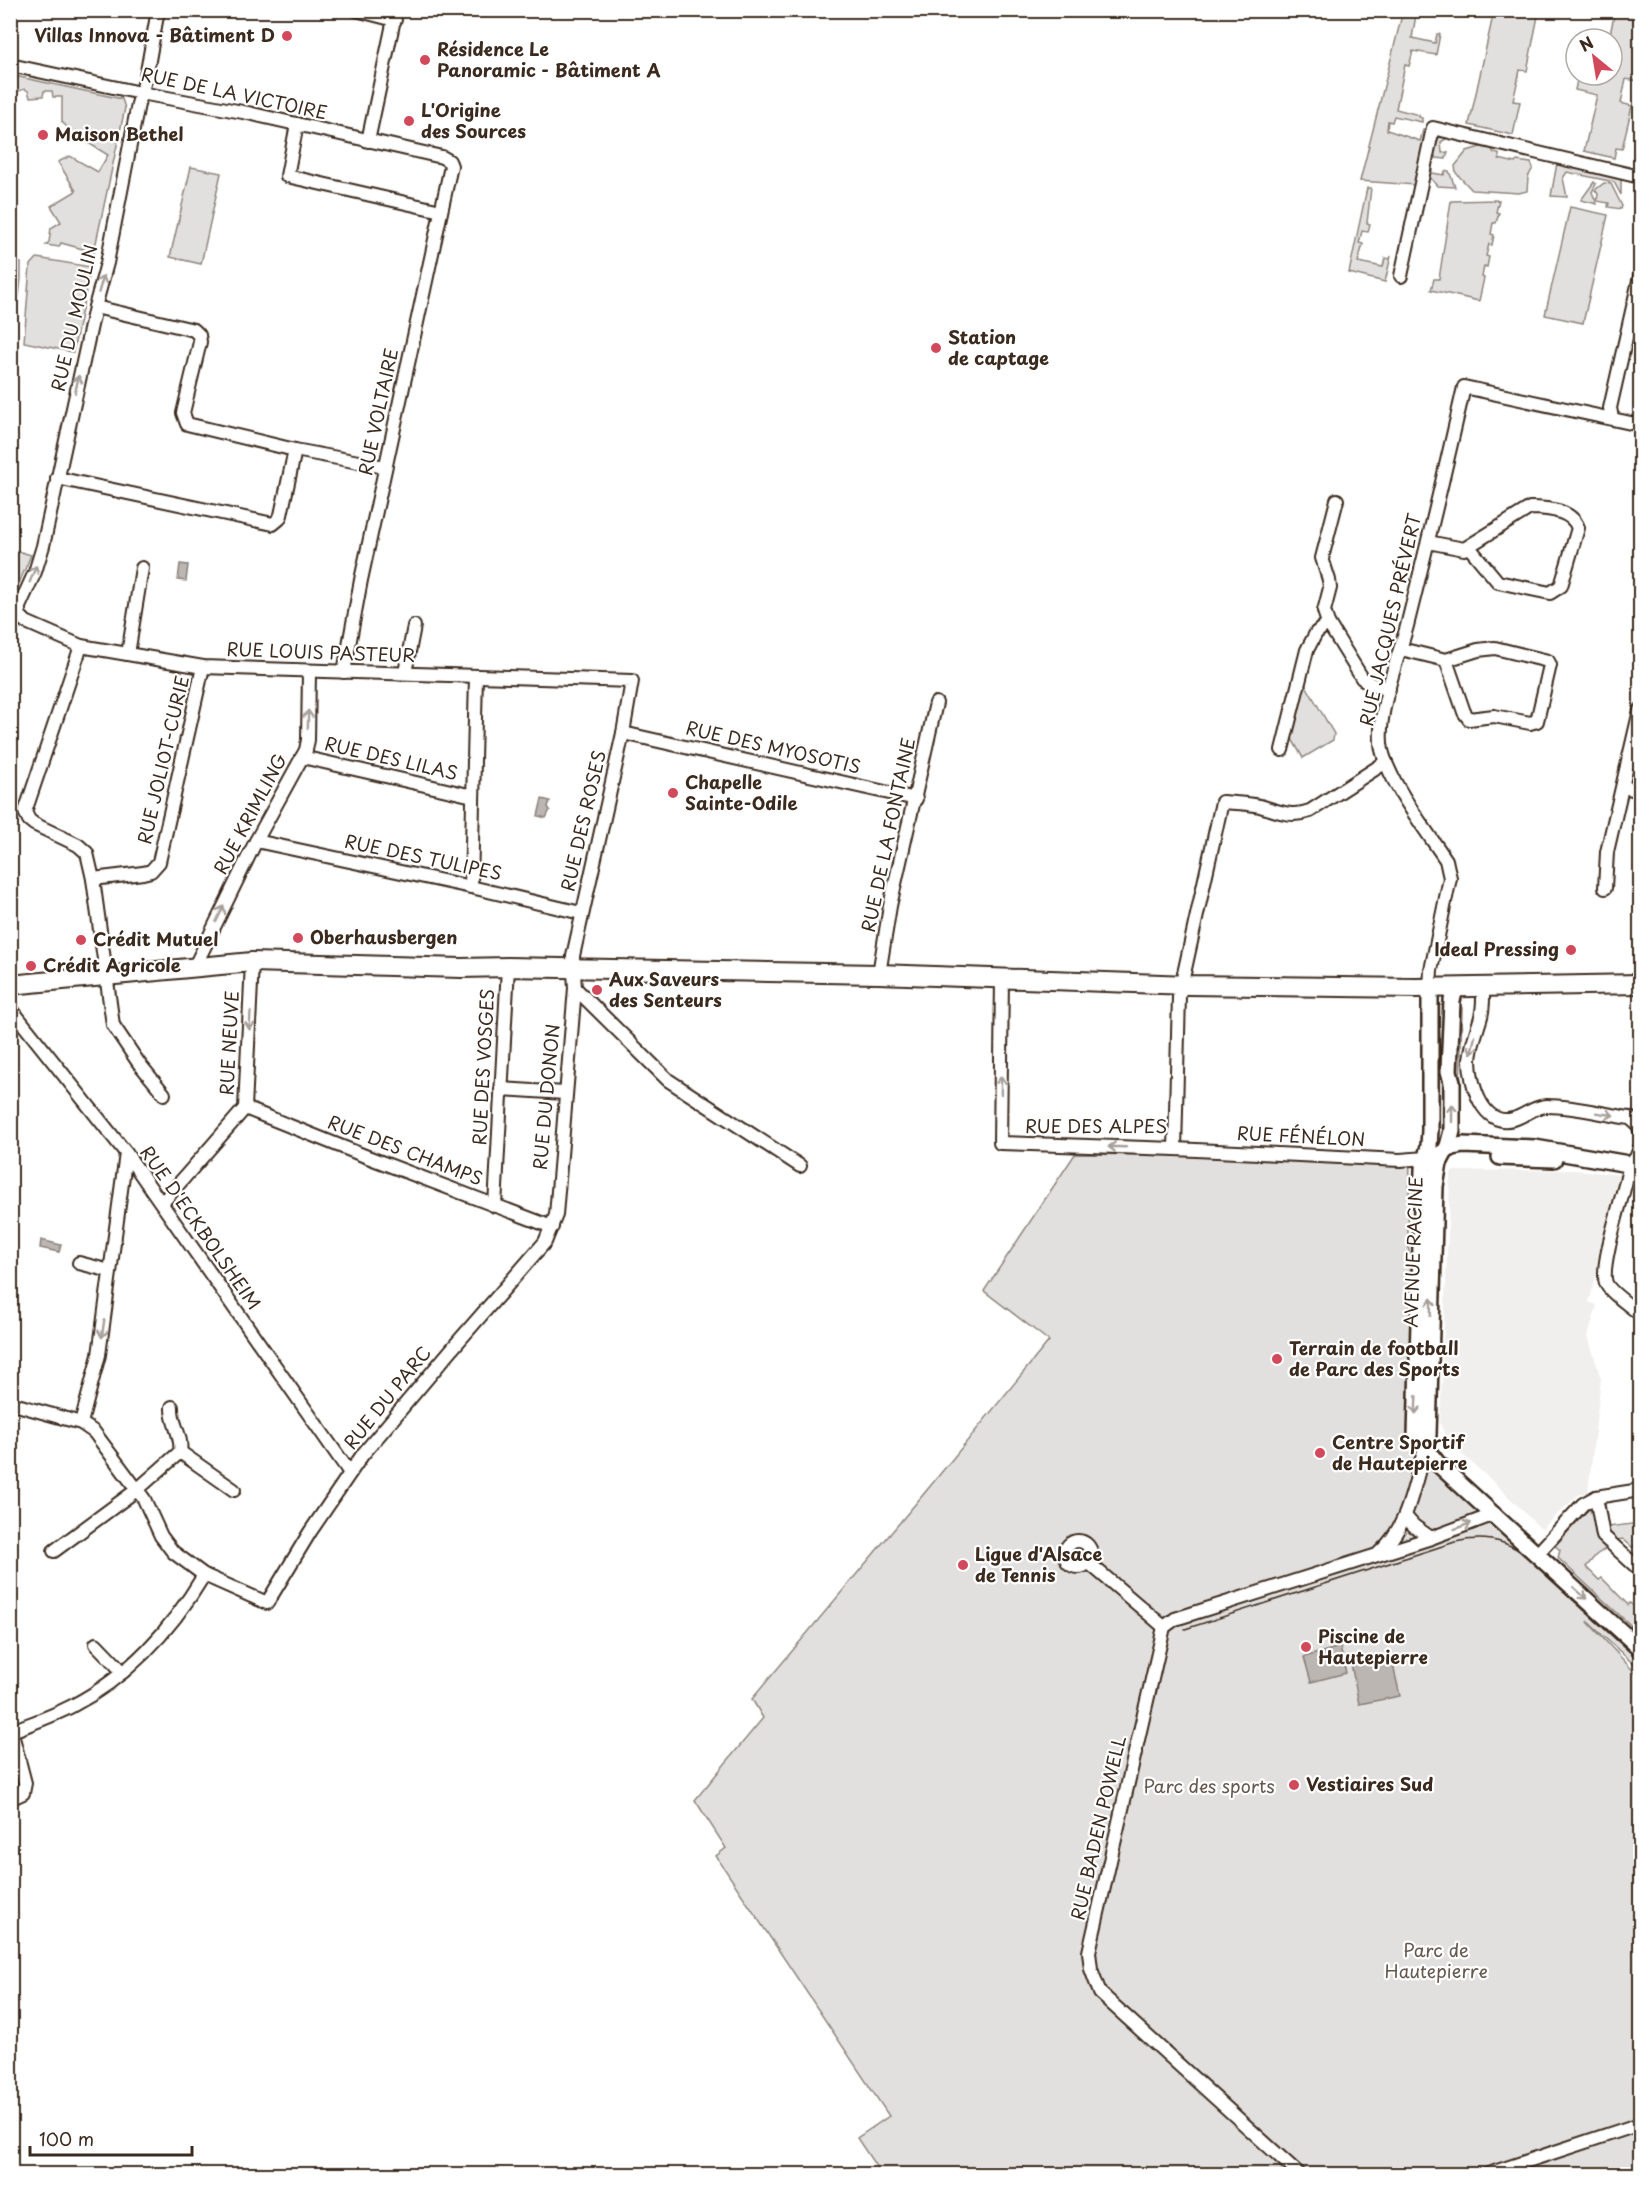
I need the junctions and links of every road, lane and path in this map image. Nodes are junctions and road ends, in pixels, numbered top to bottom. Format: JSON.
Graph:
{"nodes":[{"id":1,"x":158,"y":10,"type":"edge"},
{"id":2,"x":356,"y":10,"type":"edge"},
{"id":3,"x":396,"y":15,"type":"edge"},
{"id":4,"x":10,"y":65,"type":"edge"},
{"id":5,"x":141,"y":93,"type":"junction"},
{"id":6,"x":297,"y":124,"type":"junction"},
{"id":7,"x":368,"y":141,"type":"junction"},
{"id":8,"x":449,"y":161,"type":"joint"},
{"id":9,"x":1641,"y":177,"type":"edge"},
{"id":10,"x":441,"y":211,"type":"junction"},
{"id":11,"x":1401,"y":276,"type":"dead end"},
{"id":12,"x":1641,"y":276,"type":"edge"},
{"id":13,"x":94,"y":307,"type":"junction"},
{"id":14,"x":1612,"y":418,"type":"junction"},
{"id":15,"x":1641,"y":425,"type":"edge"},
{"id":16,"x":295,"y":450,"type":"junction"},
{"id":17,"x":385,"y":467,"type":"junction"},
{"id":18,"x":57,"y":478,"type":"junction"},
{"id":19,"x":1336,"y":500,"type":"dead end"},
{"id":20,"x":1428,"y":542,"type":"junction"},
{"id":21,"x":1470,"y":547,"type":"junction"},
{"id":22,"x":142,"y":567,"type":"dead end"},
{"id":23,"x":19,"y":615,"type":"junction"},
{"id":24,"x":1328,"y":622,"type":"junction"},
{"id":25,"x":414,"y":626,"type":"dead end"},
{"id":26,"x":10,"y":627,"type":"edge"},
{"id":27,"x":81,"y":646,"type":"junction"},
{"id":28,"x":1401,"y":649,"type":"junction"},
{"id":29,"x":128,"y":654,"type":"junction"},
{"id":30,"x":1446,"y":660,"type":"junction"},
{"id":31,"x":203,"y":667,"type":"junction"},
{"id":32,"x":309,"y":672,"type":"junction"},
{"id":33,"x":344,"y":672,"type":"junction"},
{"id":34,"x":405,"y":673,"type":"junction"},
{"id":35,"x":476,"y":676,"type":"junction"},
{"id":36,"x":632,"y":681,"type":"joint"},
{"id":37,"x":1389,"y":689,"type":"junction"},
{"id":38,"x":936,"y":703,"type":"dead end"},
{"id":39,"x":1641,"y":710,"type":"edge"},
{"id":40,"x":623,"y":733,"type":"junction"},
{"id":41,"x":1282,"y":750,"type":"dead end"},
{"id":42,"x":302,"y":757,"type":"junction"},
{"id":43,"x":1386,"y":762,"type":"junction"},
{"id":44,"x":1624,"y":787,"type":"junction"},
{"id":45,"x":1641,"y":791,"type":"edge"},
{"id":46,"x":473,"y":796,"type":"junction"},
{"id":47,"x":916,"y":799,"type":"junction"},
{"id":48,"x":256,"y":841,"type":"junction"},
{"id":49,"x":93,"y":879,"type":"junction"},
{"id":50,"x":471,"y":887,"type":"junction"},
{"id":51,"x":1605,"y":888,"type":"dead end"},
{"id":52,"x":581,"y":913,"type":"junction"},
{"id":53,"x":252,"y":962,"type":"junction"},
{"id":54,"x":195,"y":966,"type":"junction"},
{"id":55,"x":508,"y":967,"type":"junction"},
{"id":56,"x":879,"y":974,"type":"junction"},
{"id":57,"x":105,"y":976,"type":"junction"},
{"id":58,"x":574,"y":978,"type":"junction"},
{"id":59,"x":1002,"y":979,"type":"junction"},
{"id":60,"x":1641,"y":984,"type":"edge"},
{"id":61,"x":10,"y":985,"type":"edge"},
{"id":62,"x":1182,"y":985,"type":"junction"},
{"id":63,"x":1483,"y":987,"type":"junction"},
{"id":64,"x":1430,"y":988,"type":"junction"},
{"id":65,"x":1455,"y":988,"type":"junction"},
{"id":66,"x":11,"y":1008,"type":"edge"},
{"id":67,"x":501,"y":1089,"type":"junction"},
{"id":68,"x":164,"y":1094,"type":"dead end"},
{"id":69,"x":565,"y":1094,"type":"junction"},
{"id":70,"x":245,"y":1108,"type":"junction"},
{"id":71,"x":1641,"y":1130,"type":"edge"},
{"id":72,"x":1641,"y":1148,"type":"edge"},
{"id":73,"x":1175,"y":1149,"type":"junction"},
{"id":74,"x":126,"y":1153,"type":"junction"},
{"id":75,"x":1443,"y":1153,"type":"junction"},
{"id":76,"x":1426,"y":1158,"type":"junction"},
{"id":77,"x":1635,"y":1165,"type":"edge"},
{"id":78,"x":800,"y":1167,"type":"dead end"},
{"id":79,"x":162,"y":1203,"type":"junction"},
{"id":80,"x":495,"y":1206,"type":"junction"},
{"id":81,"x":552,"y":1227,"type":"junction"},
{"id":82,"x":79,"y":1263,"type":"dead end"},
{"id":83,"x":110,"y":1271,"type":"junction"},
{"id":84,"x":1641,"y":1314,"type":"edge"},
{"id":85,"x":10,"y":1403,"type":"edge"},
{"id":86,"x":172,"y":1407,"type":"dead end"},
{"id":87,"x":81,"y":1423,"type":"junction"},
{"id":88,"x":1425,"y":1449,"type":"junction"},
{"id":89,"x":180,"y":1452,"type":"junction"},
{"id":90,"x":350,"y":1473,"type":"junction"},
{"id":91,"x":138,"y":1489,"type":"junction"},
{"id":92,"x":234,"y":1490,"type":"dead end"},
{"id":93,"x":1641,"y":1490,"type":"edge"},
{"id":94,"x":1596,"y":1497,"type":"junction"},
{"id":95,"x":1495,"y":1514,"type":"junction"},
{"id":96,"x":1405,"y":1516,"type":"junction"},
{"id":97,"x":1431,"y":1538,"type":"junction"},
{"id":98,"x":54,"y":1551,"type":"dead end"},
{"id":99,"x":1538,"y":1553,"type":"junction"},
{"id":100,"x":1376,"y":1555,"type":"junction"},
{"id":101,"x":1089,"y":1563,"type":"dead end"},
{"id":102,"x":1641,"y":1570,"type":"edge"},
{"id":103,"x":204,"y":1575,"type":"junction"},
{"id":104,"x":1164,"y":1627,"type":"junction"},
{"id":105,"x":96,"y":1644,"type":"dead end"},
{"id":106,"x":1641,"y":1648,"type":"edge"},
{"id":107,"x":123,"y":1672,"type":"junction"},
{"id":108,"x":11,"y":1729,"type":"edge"},
{"id":109,"x":10,"y":1799,"type":"edge"},
{"id":110,"x":1641,"y":2124,"type":"edge"},
{"id":111,"x":1299,"y":2175,"type":"edge"},
{"id":112,"x":1488,"y":2175,"type":"edge"}],
"edges":[{"from":1,"to":5,"type":"street","name":"RUE DU MOULIN"},
{"from":2,"to":3,"type":"street"},
{"from":3,"to":7,"type":"street"},
{"from":4,"to":5,"type":"street","name":"RUE DE LA VICTOIRE"},
{"from":5,"to":6,"type":"street","name":"RUE DE LA VICTOIRE"},
{"from":13,"to":5,"type":"street","name":"RUE DU MOULIN","one_way":true},
{"from":6,"to":7,"type":"street","name":"RUE DE LA VICTOIRE"},
{"from":6,"to":10,"type":"street"},
{"from":7,"to":8,"type":"street","name":"RUE DE LA VICTOIRE"},
{"from":8,"to":10,"type":"street","name":"RUE VOLTAIRE"},
{"from":9,"to":11,"type":"street"},
{"from":10,"to":17,"type":"street","name":"RUE VOLTAIRE"},
{"from":12,"to":14,"type":"street"},
{"from":13,"to":16,"type":"street"},
{"from":18,"to":13,"type":"street","name":"RUE DU MOULIN","one_way":true},
{"from":14,"to":15,"type":"street"},
{"from":14,"to":20,"type":"street","name":"RUE JACQUES PRÉVERT"},
{"from":16,"to":17,"type":"street"},
{"from":16,"to":18,"type":"street"},
{"from":17,"to":33,"type":"street","name":"RUE VOLTAIRE"},
{"from":23,"to":18,"type":"street","name":"RUE DU MOULIN","one_way":true},
{"from":19,"to":24,"type":"street"},
{"from":20,"to":21,"type":"street"},
{"from":20,"to":28,"type":"street","name":"RUE JACQUES PRÉVERT"},
{"from":21,"to":21,"type":"street"},
{"from":22,"to":29,"type":"street"},
{"from":23,"to":26,"type":"street","name":"RUE DU MOULIN"},
{"from":23,"to":27,"type":"street","name":"RUE LOUIS PASTEUR"},
{"from":24,"to":37,"type":"street"},
{"from":24,"to":41,"type":"street"},
{"from":25,"to":34,"type":"street"},
{"from":27,"to":29,"type":"street","name":"RUE LOUIS PASTEUR"},
{"from":27,"to":49,"type":"street"},
{"from":28,"to":30,"type":"street"},
{"from":28,"to":37,"type":"street","name":"RUE JACQUES PRÉVERT"},
{"from":29,"to":31,"type":"street","name":"RUE LOUIS PASTEUR"},
{"from":30,"to":30,"type":"street"},
{"from":31,"to":32,"type":"street","name":"RUE LOUIS PASTEUR"},
{"from":31,"to":49,"type":"street","name":"RUE JOLIOT-CURIE"},
{"from":32,"to":33,"type":"street","name":"RUE LOUIS PASTEUR"},
{"from":42,"to":32,"type":"street","name":"RUE KRIMLING","one_way":true},
{"from":33,"to":34,"type":"street","name":"RUE LOUIS PASTEUR"},
{"from":34,"to":35,"type":"street","name":"RUE LOUIS PASTEUR"},
{"from":35,"to":36,"type":"street","name":"RUE LOUIS PASTEUR"},
{"from":35,"to":46,"type":"street"},
{"from":36,"to":40,"type":"street","name":"RUE DES ROSES"},
{"from":37,"to":43,"type":"street","name":"RUE JACQUES PRÉVERT"},
{"from":38,"to":47,"type":"street","name":"RUE DE LA FONTAINE"},
{"from":39,"to":44,"type":"street"},
{"from":40,"to":47,"type":"street","name":"RUE DES MYOSOTIS"},
{"from":40,"to":52,"type":"street","name":"RUE DES ROSES"},
{"from":42,"to":46,"type":"street","name":"RUE DES LILAS"},
{"from":42,"to":48,"type":"street","name":"RUE KRIMLING"},
{"from":43,"to":62,"type":"street","name":"RUE DES ALPES"},
{"from":43,"to":64,"type":"street","name":"RUE JACQUES PRÉVERT"},
{"from":44,"to":45,"type":"street"},
{"from":44,"to":51,"type":"street"},
{"from":46,"to":50,"type":"street"},
{"from":47,"to":56,"type":"street","name":"RUE DE LA FONTAINE"},
{"from":48,"to":50,"type":"street","name":"RUE DES TULIPES"},
{"from":54,"to":48,"type":"street","name":"RUE KRIMLING","one_way":true},
{"from":49,"to":57,"type":"street"},
{"from":50,"to":52,"type":"street","name":"RUE DES TULIPES"},
{"from":52,"to":58,"type":"street","name":"RUE DES ROSES"},
{"from":53,"to":54,"type":"main road"},
{"from":53,"to":55,"type":"main road"},
{"from":53,"to":70,"type":"street","name":"RUE NEUVE","one_way":true},
{"from":54,"to":57,"type":"main road"},
{"from":55,"to":58,"type":"main road"},
{"from":55,"to":67,"type":"street","name":"RUE DES VOSGES"},
{"from":56,"to":58,"type":"main road"},
{"from":56,"to":59,"type":"main road"},
{"from":57,"to":61,"type":"main road"},
{"from":57,"to":68,"type":"street"},
{"from":58,"to":69,"type":"street","name":"RUE DU DONON"},
{"from":58,"to":78,"type":"street"},
{"from":59,"to":62,"type":"main road"},
{"from":73,"to":59,"type":"street","name":"RUE DES ALPES","one_way":true},
{"from":60,"to":63,"type":"main road"},
{"from":62,"to":64,"type":"main road"},
{"from":62,"to":73,"type":"street","name":"RUE DES ALPES"},
{"from":63,"to":65,"type":"main road"},
{"from":63,"to":71,"type":"street","one_way":true},
{"from":64,"to":65,"type":"main road"},
{"from":64,"to":76,"type":"street","name":"AVENUE RACINE"},
{"from":75,"to":65,"type":"street","name":"AVENUE RACINE","one_way":true},
{"from":66,"to":74,"type":"street","name":"RUE D'ECKBOLSHEIM"},
{"from":67,"to":69,"type":"street"},
{"from":67,"to":80,"type":"street","name":"RUE DES VOSGES"},
{"from":69,"to":81,"type":"street","name":"RUE DU DONON"},
{"from":70,"to":79,"type":"street","name":"RUE NEUVE"},
{"from":70,"to":80,"type":"street","name":"RUE DES CHAMPS"},
{"from":72,"to":77,"type":"street"},
{"from":73,"to":76,"type":"street","name":"RUE FÉNÉLON"},
{"from":74,"to":79,"type":"street","name":"RUE D'ECKBOLSHEIM"},
{"from":74,"to":83,"type":"street"},
{"from":75,"to":76,"type":"street"},
{"from":75,"to":77,"type":"street"},
{"from":88,"to":75,"type":"street","name":"AVENUE RACINE","one_way":true},
{"from":76,"to":88,"type":"street","name":"AVENUE RACINE","one_way":true},
{"from":77,"to":84,"type":"street"},
{"from":79,"to":90,"type":"street","name":"RUE D'ECKBOLSHEIM"},
{"from":80,"to":81,"type":"street","name":"RUE DES CHAMPS"},
{"from":81,"to":90,"type":"street","name":"RUE DU PARC"},
{"from":82,"to":83,"type":"street"},
{"from":83,"to":87,"type":"street","one_way":true},
{"from":85,"to":87,"type":"street"},
{"from":86,"to":89,"type":"street"},
{"from":87,"to":91,"type":"street"},
{"from":88,"to":95,"type":"street","name":"AVENUE RACINE"},
{"from":88,"to":96,"type":"street"},
{"from":89,"to":91,"type":"street"},
{"from":89,"to":92,"type":"street"},
{"from":90,"to":103,"type":"street","name":"RUE DU PARC"},
{"from":91,"to":98,"type":"street"},
{"from":91,"to":103,"type":"street"},
{"from":93,"to":94,"type":"street"},
{"from":94,"to":99,"type":"street"},
{"from":94,"to":102,"type":"street"},
{"from":97,"to":95,"type":"street","one_way":true},
{"from":95,"to":99,"type":"street","name":"AVENUE RACINE"},
{"from":96,"to":97,"type":"street"},
{"from":96,"to":100,"type":"street"},
{"from":97,"to":100,"type":"street"},
{"from":99,"to":106,"type":"street","name":"AVENUE RACINE","one_way":true},
{"from":100,"to":104,"type":"street"},
{"from":101,"to":104,"type":"street"},
{"from":103,"to":107,"type":"street"},
{"from":104,"to":111,"type":"street","name":"RUE BADEN POWELL"},
{"from":105,"to":107,"type":"street"},
{"from":107,"to":108,"type":"street"},
{"from":108,"to":109,"type":"street"},
{"from":110,"to":112,"type":"street"}]}
